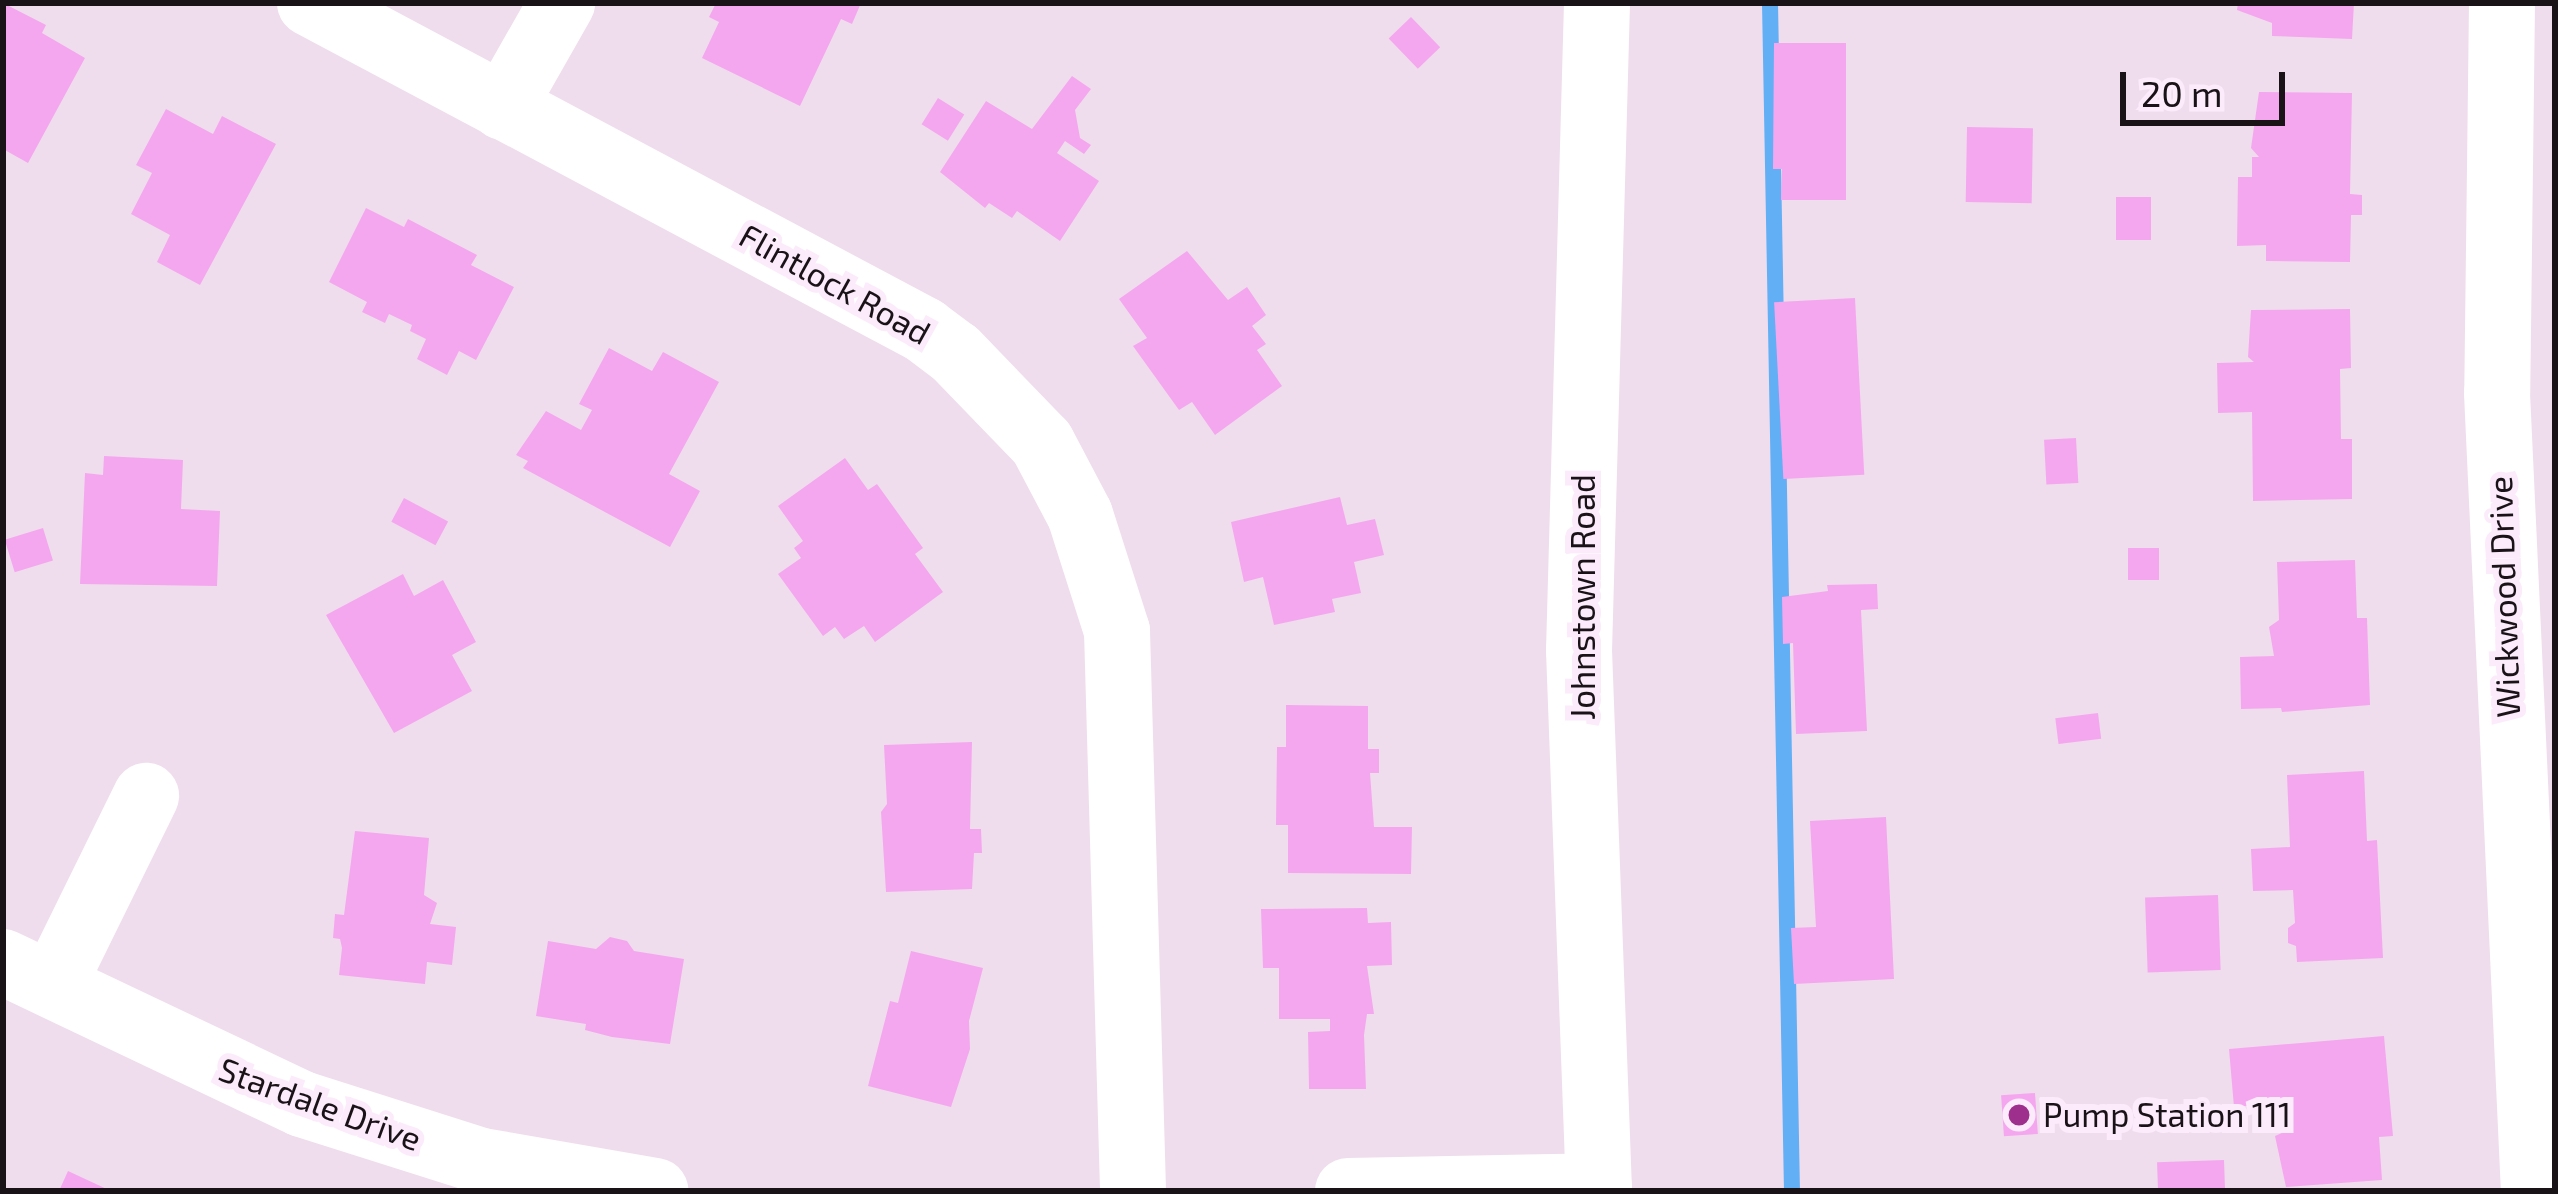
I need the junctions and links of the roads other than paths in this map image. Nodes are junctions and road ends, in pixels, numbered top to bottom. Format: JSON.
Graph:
{"nodes":[{"id":1,"x":310,"y":3,"type":"edge"},
{"id":2,"x":562,"y":3,"type":"edge"},
{"id":3,"x":1597,"y":3,"type":"edge"},
{"id":4,"x":2501,"y":3,"type":"edge"},
{"id":5,"x":503,"y":106,"type":"junction"},
{"id":6,"x":146,"y":796,"type":"dead end"},
{"id":7,"x":28,"y":974,"type":"edge"},
{"id":8,"x":2540,"y":1029,"type":"edge"},
{"id":9,"x":1599,"y":1189,"type":"edge"},
{"id":10,"x":655,"y":1191,"type":"edge"},
{"id":11,"x":1133,"y":1191,"type":"edge"},
{"id":12,"x":1348,"y":1191,"type":"edge"},
{"id":13,"x":2534,"y":1191,"type":"edge"}],
"edges":[{"from":1,"to":5,"type":"street","name":"Flintlock Road"},
{"from":2,"to":5,"type":"street"},
{"from":3,"to":9,"type":"street","name":"Johnstown Road"},
{"from":4,"to":8,"type":"street","name":"Wickwood Drive"},
{"from":5,"to":11,"type":"street","name":"Flintlock Road"},
{"from":6,"to":7,"type":"street"},
{"from":7,"to":10,"type":"street","name":"Stardale Drive"},
{"from":8,"to":13,"type":"street","name":"Wickwood Drive"},
{"from":9,"to":12,"type":"street"}]}
